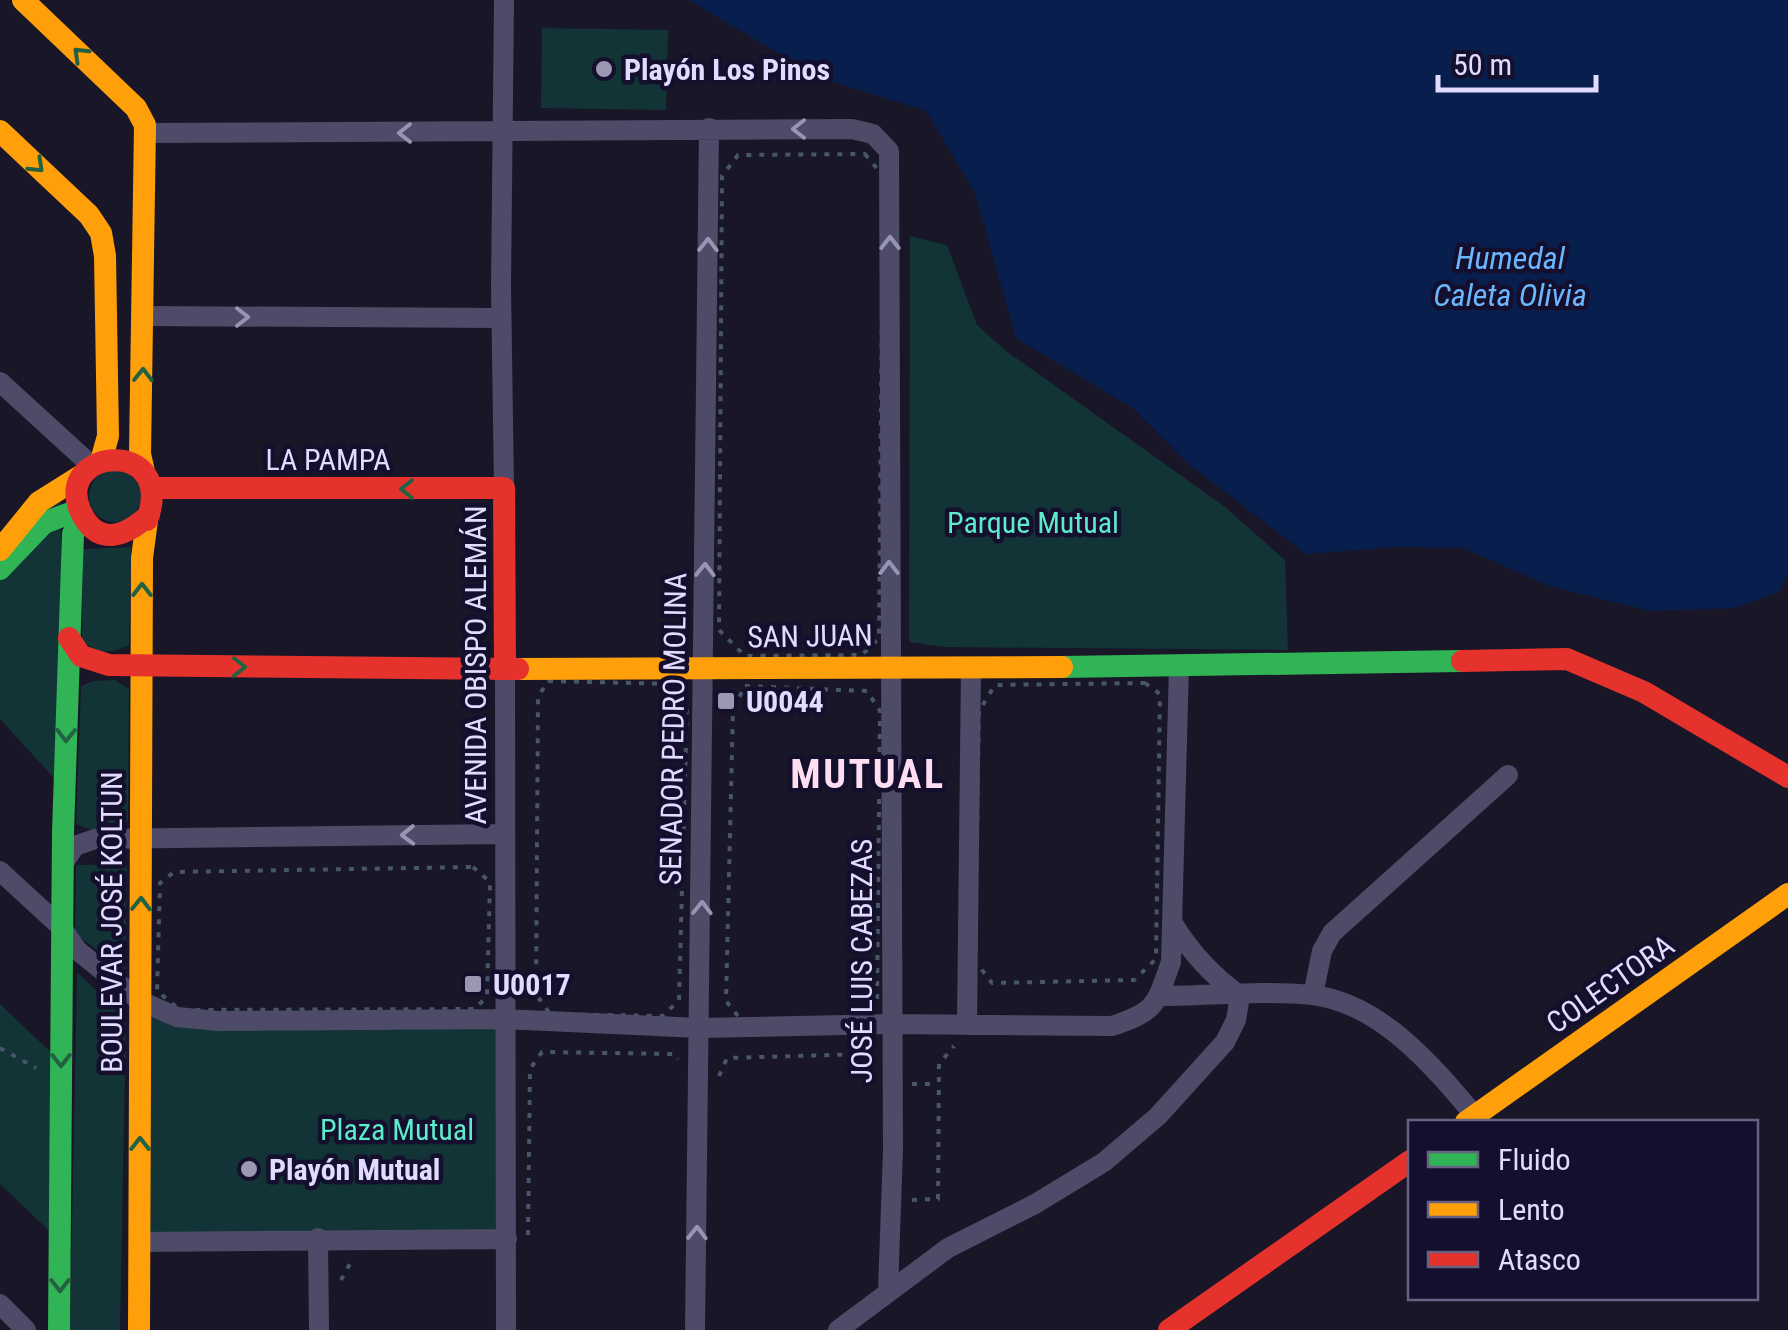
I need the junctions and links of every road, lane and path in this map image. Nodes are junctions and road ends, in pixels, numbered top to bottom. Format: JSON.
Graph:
{"nodes":[{"id":1,"x":23,"y":0,"type":"edge"},
{"id":2,"x":504,"y":0,"type":"edge"},
{"id":3,"x":709,"y":128,"type":"junction"},
{"id":4,"x":0,"y":131,"type":"edge"},
{"id":5,"x":146,"y":133,"type":"junction"},
{"id":6,"x":502,"y":133,"type":"junction"},
{"id":7,"x":144,"y":316,"type":"junction"},
{"id":8,"x":501,"y":318,"type":"junction"},
{"id":9,"x":0,"y":382,"type":"edge"},
{"id":10,"x":92,"y":467,"type":"junction"},
{"id":11,"x":148,"y":480,"type":"junction"},
{"id":12,"x":504,"y":488,"type":"junction"},
{"id":13,"x":80,"y":514,"type":"junction"},
{"id":14,"x":149,"y":515,"type":"junction"},
{"id":15,"x":0,"y":550,"type":"edge"},
{"id":16,"x":0,"y":570,"type":"edge"},
{"id":17,"x":69,"y":638,"type":"junction"},
{"id":18,"x":862,"y":655,"type":"joint"},
{"id":19,"x":889,"y":665,"type":"junction"},
{"id":20,"x":142,"y":666,"type":"junction"},
{"id":21,"x":970,"y":666,"type":"junction"},
{"id":22,"x":1179,"y":666,"type":"junction"},
{"id":23,"x":704,"y":668,"type":"junction"},
{"id":24,"x":504,"y":669,"type":"junction"},
{"id":25,"x":1508,"y":775,"type":"dead end"},
{"id":26,"x":1788,"y":777,"type":"edge"},
{"id":27,"x":505,"y":834,"type":"junction"},
{"id":28,"x":142,"y":838,"type":"junction"},
{"id":29,"x":63,"y":864,"type":"junction"},
{"id":30,"x":0,"y":871,"type":"edge"},
{"id":31,"x":490,"y":882,"type":"joint"},
{"id":32,"x":1788,"y":894,"type":"edge"},
{"id":33,"x":1173,"y":925,"type":"junction"},
{"id":34,"x":62,"y":928,"type":"junction"},
{"id":35,"x":1134,"y":980,"type":"joint"},
{"id":36,"x":1159,"y":996,"type":"junction"},
{"id":37,"x":1240,"y":996,"type":"junction"},
{"id":38,"x":1313,"y":996,"type":"junction"},
{"id":39,"x":140,"y":1001,"type":"junction"},
{"id":40,"x":663,"y":1016,"type":"joint"},
{"id":41,"x":859,"y":1018,"type":"joint"},
{"id":42,"x":505,"y":1020,"type":"junction"},
{"id":43,"x":892,"y":1024,"type":"junction"},
{"id":44,"x":700,"y":1028,"type":"junction"},
{"id":45,"x":969,"y":1035,"type":"junction"},
{"id":46,"x":0,"y":1048,"type":"edge"},
{"id":47,"x":878,"y":1065,"type":"dead end"},
{"id":48,"x":684,"y":1068,"type":"dead end"},
{"id":49,"x":718,"y":1078,"type":"dead end"},
{"id":50,"x":61,"y":1084,"type":"junction"},
{"id":51,"x":1470,"y":1119,"type":"edge"},
{"id":52,"x":1408,"y":1162,"type":"edge"},
{"id":53,"x":890,"y":1200,"type":"junction"},
{"id":54,"x":528,"y":1235,"type":"dead end"},
{"id":55,"x":318,"y":1238,"type":"junction"},
{"id":56,"x":507,"y":1239,"type":"junction"},
{"id":57,"x":140,"y":1242,"type":"junction"},
{"id":58,"x":352,"y":1261,"type":"dead end"},
{"id":59,"x":341,"y":1280,"type":"dead end"},
{"id":60,"x":888,"y":1290,"type":"junction"},
{"id":61,"x":0,"y":1304,"type":"edge"},
{"id":62,"x":26,"y":1330,"type":"edge"},
{"id":63,"x":60,"y":1330,"type":"edge"},
{"id":64,"x":140,"y":1330,"type":"edge"},
{"id":65,"x":319,"y":1330,"type":"edge"},
{"id":66,"x":506,"y":1330,"type":"edge"},
{"id":67,"x":695,"y":1330,"type":"edge"},
{"id":68,"x":838,"y":1330,"type":"edge"},
{"id":69,"x":1169,"y":1330,"type":"edge"}],
"edges":[{"from":5,"to":1,"type":"street","one_way":true},
{"from":2,"to":6,"type":"street","name":"AVENIDA OBISPO ALEMÁN"},
{"from":3,"to":6,"type":"street"},
{"from":19,"to":3,"type":"street","name":"JOSÉ LUIS CABEZAS","one_way":true},
{"from":23,"to":3,"type":"street","name":"SENADOR PEDRO MOLINA","one_way":true},
{"from":4,"to":10,"type":"street","one_way":true},
{"from":6,"to":5,"type":"street","one_way":true},
{"from":5,"to":7,"type":"street"},
{"from":6,"to":8,"type":"street","name":"AVENIDA OBISPO ALEMÁN"},
{"from":7,"to":8,"type":"street","one_way":true},
{"from":11,"to":7,"type":"street","one_way":true},
{"from":8,"to":12,"type":"street","name":"AVENIDA OBISPO ALEMÁN"},
{"from":9,"to":10,"type":"street"},
{"from":10,"to":11,"type":"street"},
{"from":10,"to":13,"type":"street"},
{"from":10,"to":15,"type":"street"},
{"from":12,"to":11,"type":"street","name":"LA PAMPA","one_way":true},
{"from":11,"to":14,"type":"street"},
{"from":12,"to":24,"type":"street","name":"AVENIDA OBISPO ALEMÁN"},
{"from":13,"to":14,"type":"street"},
{"from":13,"to":16,"type":"street"},
{"from":13,"to":17,"type":"street","name":"BOULEVAR JOSÉ KOLTUN"},
{"from":20,"to":14,"type":"street","name":"BOULEVAR JOSÉ KOLTUN","one_way":true},
{"from":17,"to":20,"type":"street","name":"SAN JUAN"},
{"from":17,"to":29,"type":"street","name":"BOULEVAR JOSÉ KOLTUN","one_way":true},
{"from":18,"to":18,"type":"path"},
{"from":19,"to":21,"type":"street","name":"SAN JUAN"},
{"from":19,"to":23,"type":"street","name":"SAN JUAN"},
{"from":19,"to":43,"type":"street","name":"JOSÉ LUIS CABEZAS"},
{"from":20,"to":24,"type":"street","name":"SAN JUAN","one_way":true},
{"from":20,"to":28,"type":"street","name":"BOULEVAR JOSÉ KOLTUN"},
{"from":21,"to":22,"type":"street","name":"SAN JUAN"},
{"from":21,"to":45,"type":"street"},
{"from":22,"to":26,"type":"street","name":"SAN JUAN"},
{"from":22,"to":33,"type":"street"},
{"from":23,"to":24,"type":"street","name":"SAN JUAN"},
{"from":44,"to":23,"type":"street","name":"SENADOR PEDRO MOLINA","one_way":true},
{"from":24,"to":27,"type":"street","name":"AVENIDA OBISPO ALEMÁN"},
{"from":25,"to":38,"type":"street"},
{"from":27,"to":28,"type":"street","one_way":true},
{"from":27,"to":42,"type":"street","name":"AVENIDA OBISPO ALEMÁN"},
{"from":28,"to":29,"type":"street"},
{"from":39,"to":28,"type":"street","name":"BOULEVAR JOSÉ KOLTUN","one_way":true},
{"from":29,"to":34,"type":"street","name":"BOULEVAR JOSÉ KOLTUN"},
{"from":30,"to":34,"type":"street"},
{"from":31,"to":31,"type":"path"},
{"from":32,"to":51,"type":"street","name":"COLECTORA"},
{"from":33,"to":36,"type":"street"},
{"from":33,"to":37,"type":"street"},
{"from":34,"to":39,"type":"street"},
{"from":34,"to":50,"type":"street","name":"BOULEVAR JOSÉ KOLTUN","one_way":true},
{"from":35,"to":35,"type":"path"},
{"from":36,"to":37,"type":"street"},
{"from":36,"to":45,"type":"street"},
{"from":37,"to":38,"type":"street"},
{"from":37,"to":60,"type":"street"},
{"from":38,"to":51,"type":"street"},
{"from":39,"to":42,"type":"street"},
{"from":57,"to":39,"type":"street","name":"BOULEVAR JOSÉ KOLTUN","one_way":true},
{"from":40,"to":40,"type":"path"},
{"from":41,"to":41,"type":"path"},
{"from":42,"to":44,"type":"street"},
{"from":42,"to":56,"type":"street","name":"AVENIDA OBISPO ALEMÁN"},
{"from":43,"to":44,"type":"street"},
{"from":43,"to":45,"type":"street"},
{"from":43,"to":53,"type":"street","name":"JOSÉ LUIS CABEZAS"},
{"from":67,"to":44,"type":"street","name":"SENADOR PEDRO MOLINA","one_way":true},
{"from":45,"to":53,"type":"path"},
{"from":46,"to":50,"type":"path"},
{"from":47,"to":49,"type":"path"},
{"from":48,"to":54,"type":"path"},
{"from":50,"to":63,"type":"street","name":"BOULEVAR JOSÉ KOLTUN","one_way":true},
{"from":52,"to":69,"type":"street"},
{"from":53,"to":60,"type":"street","name":"JOSÉ LUIS CABEZAS"},
{"from":55,"to":56,"type":"street"},
{"from":55,"to":57,"type":"street"},
{"from":55,"to":65,"type":"street"},
{"from":56,"to":66,"type":"street","name":"AVENIDA OBISPO ALEMÁN"},
{"from":57,"to":64,"type":"street","name":"BOULEVAR JOSÉ KOLTUN"},
{"from":58,"to":59,"type":"path"},
{"from":60,"to":68,"type":"street"},
{"from":61,"to":62,"type":"street"}]}
